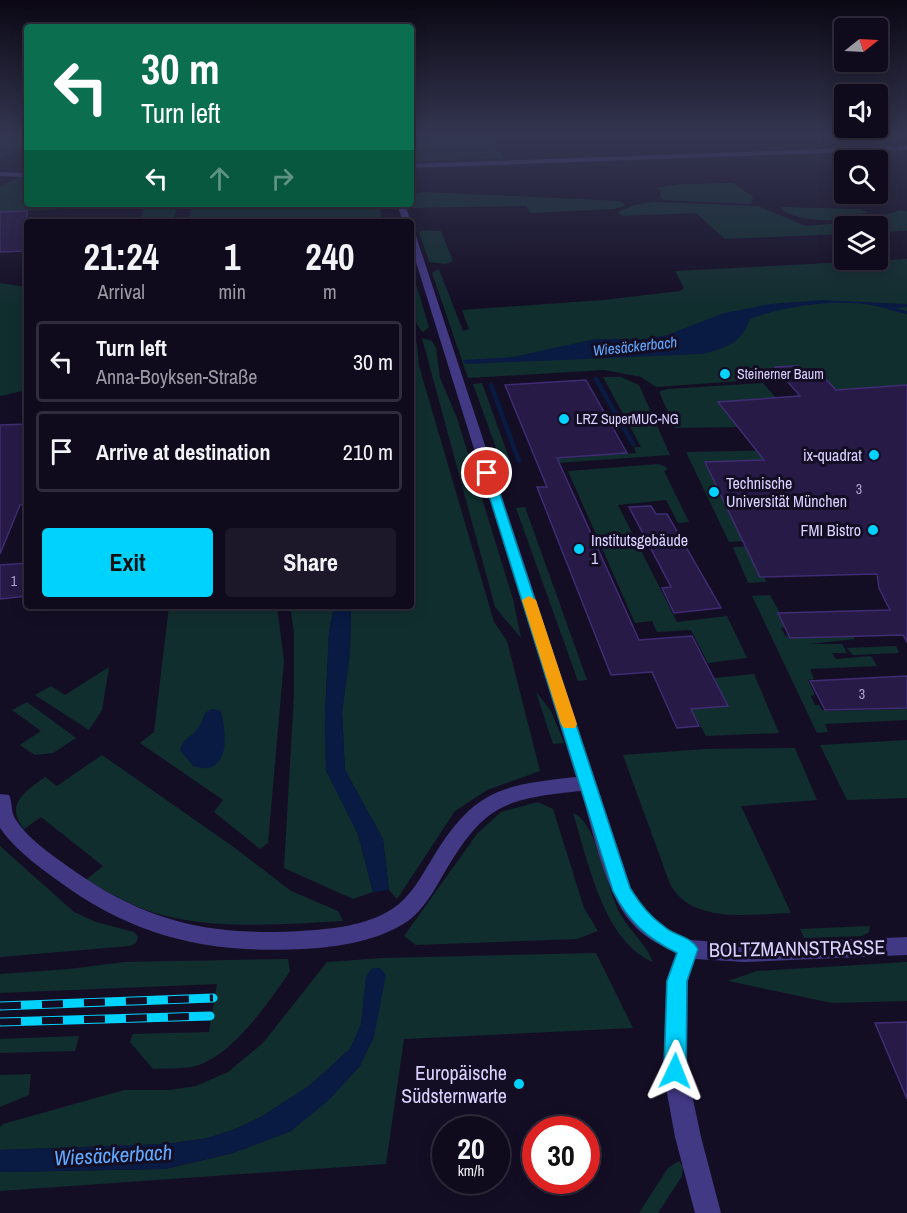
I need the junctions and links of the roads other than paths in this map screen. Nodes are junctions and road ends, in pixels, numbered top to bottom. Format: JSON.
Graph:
{"nodes":[{"id":1,"x":414,"y":242,"type":"edge"},
{"id":2,"x":588,"y":783,"type":"junction"},
{"id":3,"x":2,"y":800,"type":"dead end"},
{"id":4,"x":907,"y":946,"type":"edge"},
{"id":5,"x":688,"y":949,"type":"junction"},
{"id":6,"x":708,"y":1213,"type":"edge"}],
"edges":[{"from":1,"to":2,"type":"street"},
{"from":2,"to":3,"type":"street"},
{"from":2,"to":5,"type":"street"},
{"from":4,"to":5,"type":"street","name":"BOLTZMANNSTRASSE"},
{"from":5,"to":6,"type":"street"}]}
